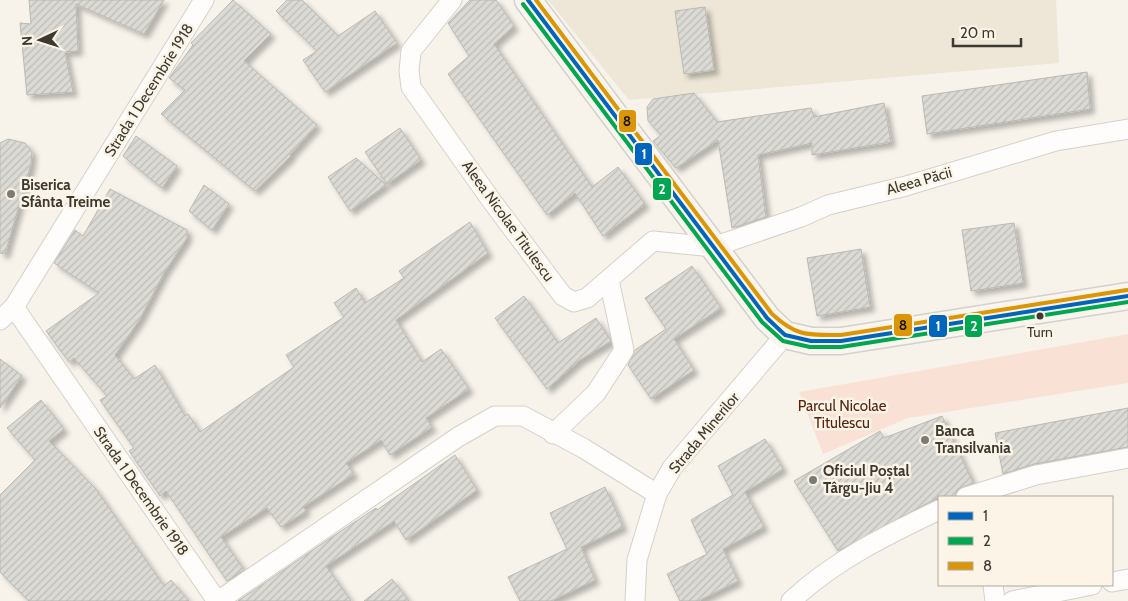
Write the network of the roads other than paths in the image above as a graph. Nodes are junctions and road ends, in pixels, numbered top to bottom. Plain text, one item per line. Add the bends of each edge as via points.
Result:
1 (204, 0) edge
2 (452, 0) edge
3 (528, 0) edge
4 (1128, 129) edge
5 (713, 246) junction
6 (609, 280) junction
7 (1128, 296) edge
8 (14, 307) junction
9 (0, 320) edge
10 (785, 335) junction
11 (553, 434) junction
12 (1128, 458) edge
13 (657, 494) junction
14 (974, 496) edge
15 (938, 510) edge
16 (1128, 579) edge
17 (1113, 582) edge
18 (993, 586) edge
19 (1087, 586) edge
20 (218, 601) edge
21 (635, 601) edge
22 (791, 601) edge
23 (995, 601) edge
24 (1012, 601) edge

1 - 8 street, Strada 1 Decembrie 1918
2 - 6 street, Aleea Nicolae Titulescu via 411,51 408,71 411,87 563,296 574,302 587,298
3 - 5 main road
4 - 5 street, Aleea Păcii via 1056,141 906,186 828,205
5 - 6 street, Aleea Nicolae Titulescu via 652,241
5 - 10 main road via 767,318
6 - 11 street via 624,350 596,393
7 - 10 main road via 841,341 811,341
8 - 9 street, Strada 1 Decembrie 1918
8 - 20 street, Strada 1 Decembrie 1918
10 - 13 street, Strada Minerilor via 672,468
11 - 13 street via 583,448
11 - 20 street via 523,416 495,416 458,436
12 - 14 street via 1036,475
13 - 21 street, Strada Minerilor via 637,560
15 - 22 street via 862,548 810,583
16 - 17 street
18 - 23 street
19 - 24 street

